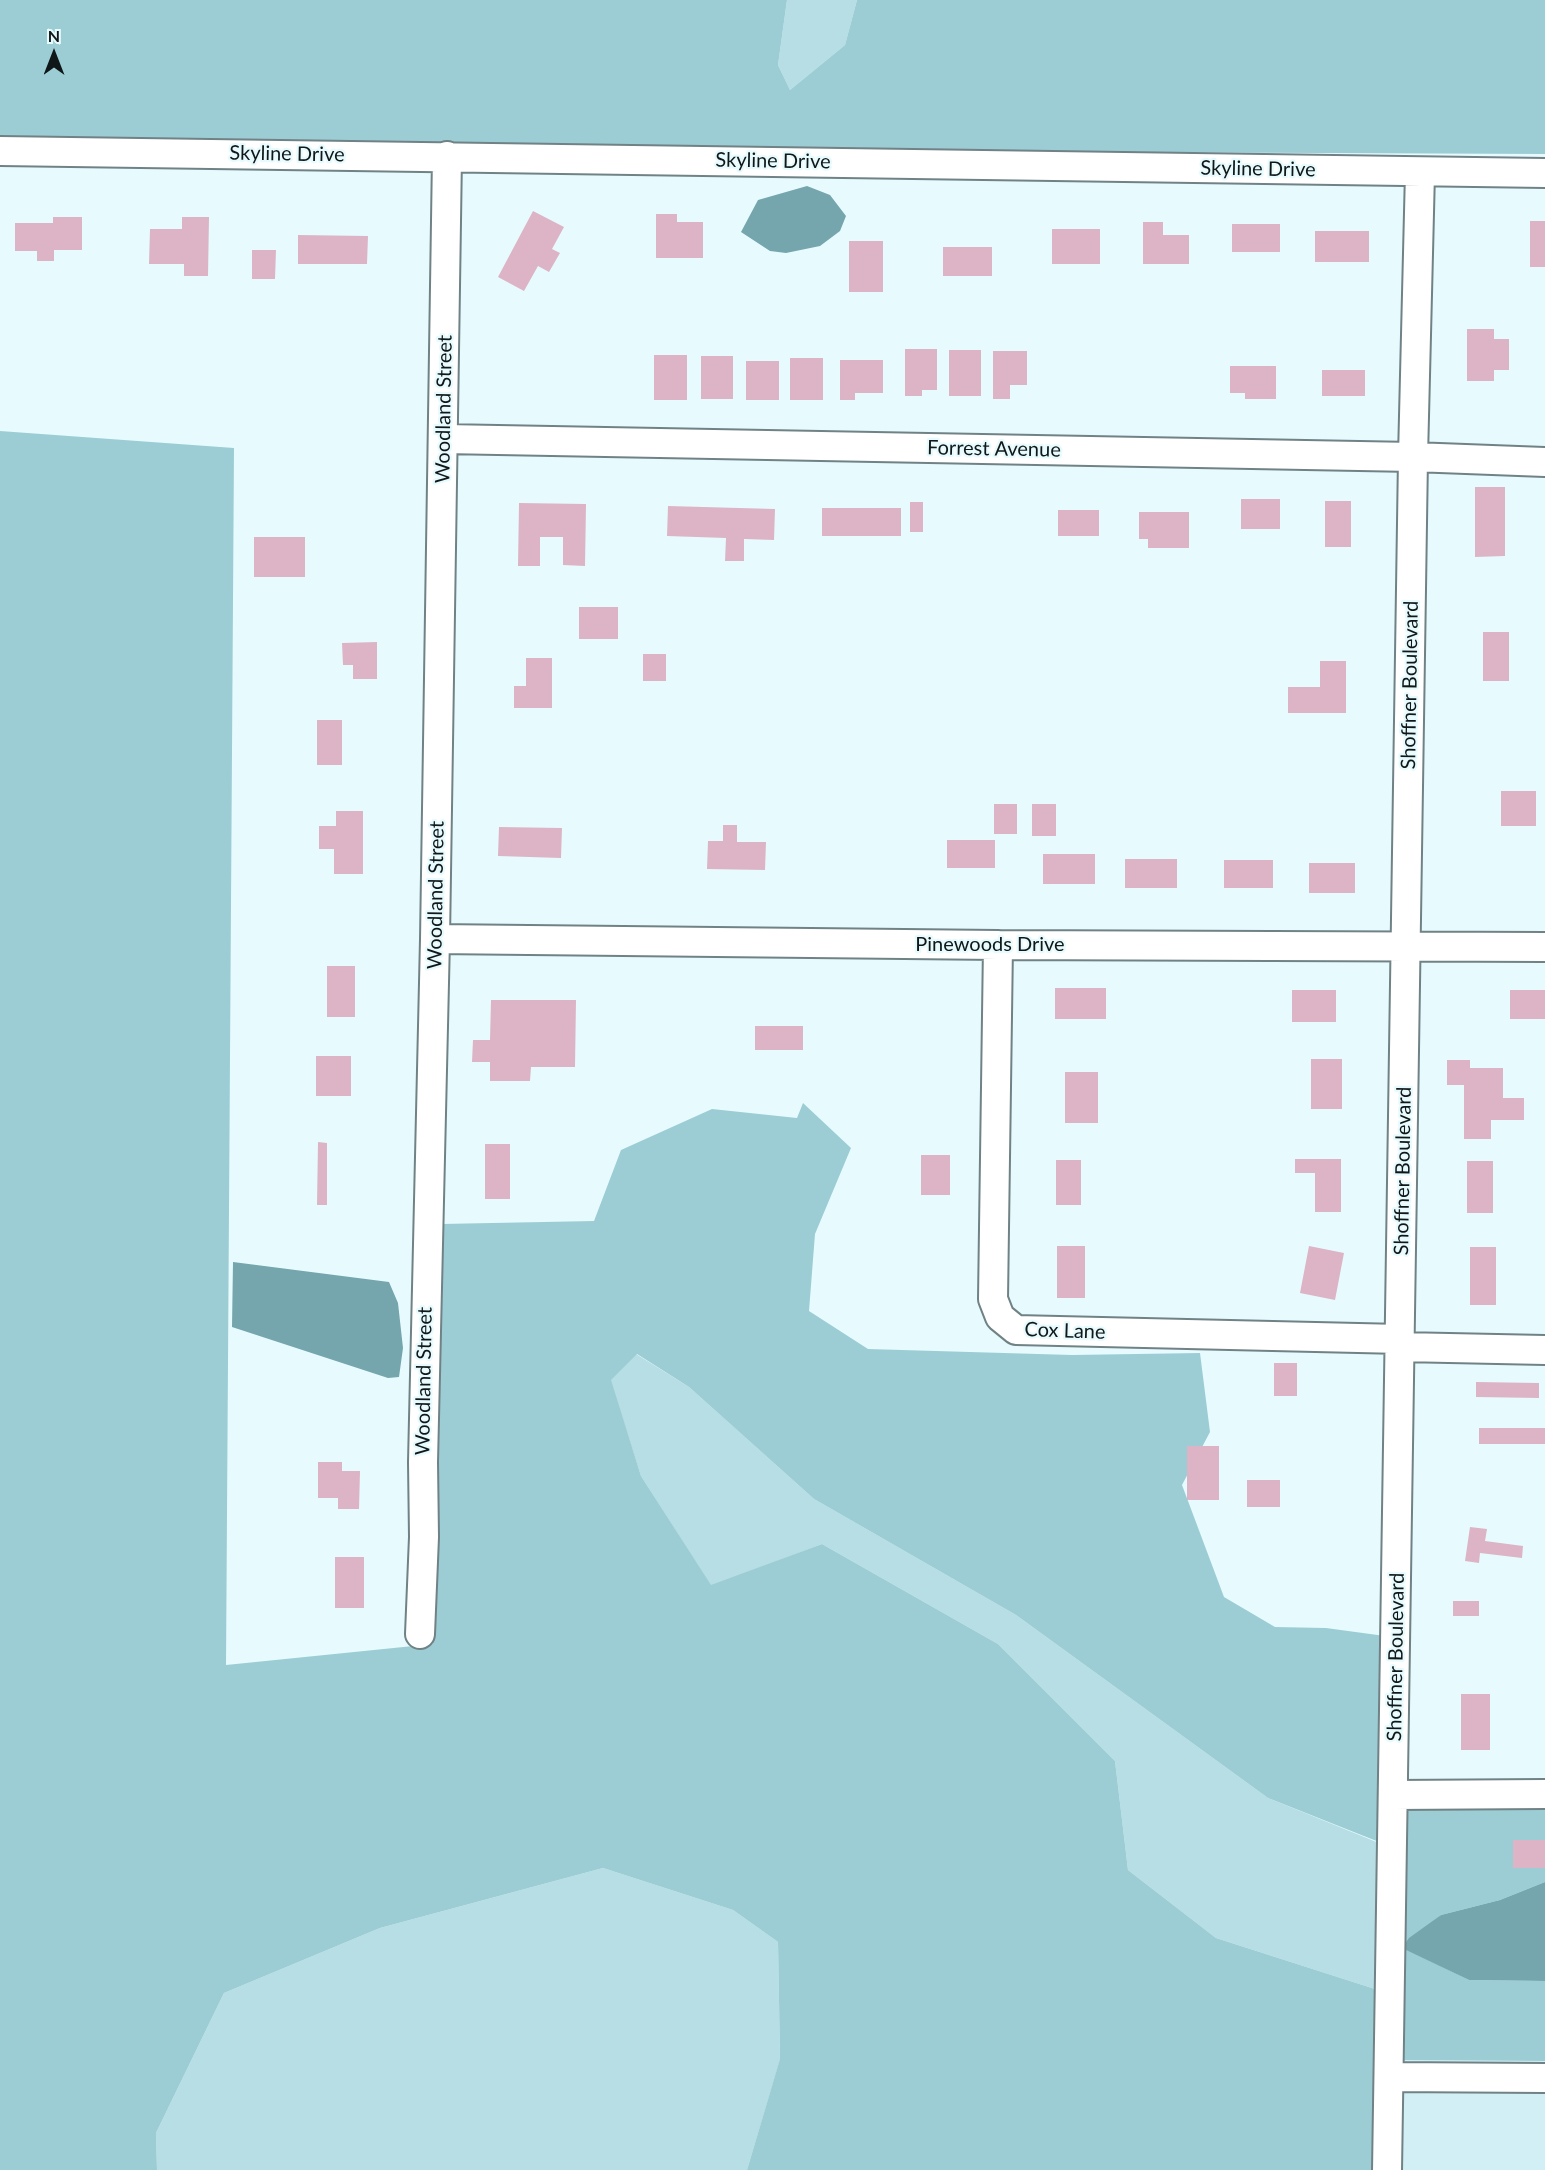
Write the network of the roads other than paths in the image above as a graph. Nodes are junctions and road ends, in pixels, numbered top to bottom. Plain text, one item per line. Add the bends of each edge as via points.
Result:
1 (0, 151) edge
2 (447, 156) junction
3 (1419, 172) junction
4 (1545, 173) edge
5 (444, 439) junction
6 (1413, 457) junction
7 (1545, 462) edge
8 (435, 939) junction
9 (998, 945) junction
10 (1407, 946) junction
11 (1545, 947) edge
12 (1401, 1343) junction
13 (1545, 1350) edge
14 (420, 1634) dead end
15 (1545, 1794) edge
16 (1394, 1795) junction
17 (1389, 2077) junction
18 (1545, 2078) edge
19 (1387, 2170) edge

1 - 2 street, Skyline Drive
2 - 3 street, Skyline Drive
2 - 5 street, Woodland Street
3 - 4 street, Skyline Drive
3 - 6 street, Shoffner Boulevard
5 - 6 street, Forrest Avenue
5 - 8 street, Woodland Street
6 - 7 street, Forrest Avenue
6 - 10 street, Shoffner Boulevard
8 - 9 street, Pinewoods Drive
8 - 14 street, Woodland Street
9 - 10 street, Pinewoods Drive
9 - 12 street, Cox Lane via 993,1299 1000,1317 1016,1330
10 - 11 street, Pinewoods Drive
10 - 12 street, Shoffner Boulevard
12 - 13 street, Cox Lane
12 - 16 street, Shoffner Boulevard
15 - 16 street
16 - 17 street, Shoffner Boulevard
17 - 18 street
17 - 19 street, Shoffner Boulevard

